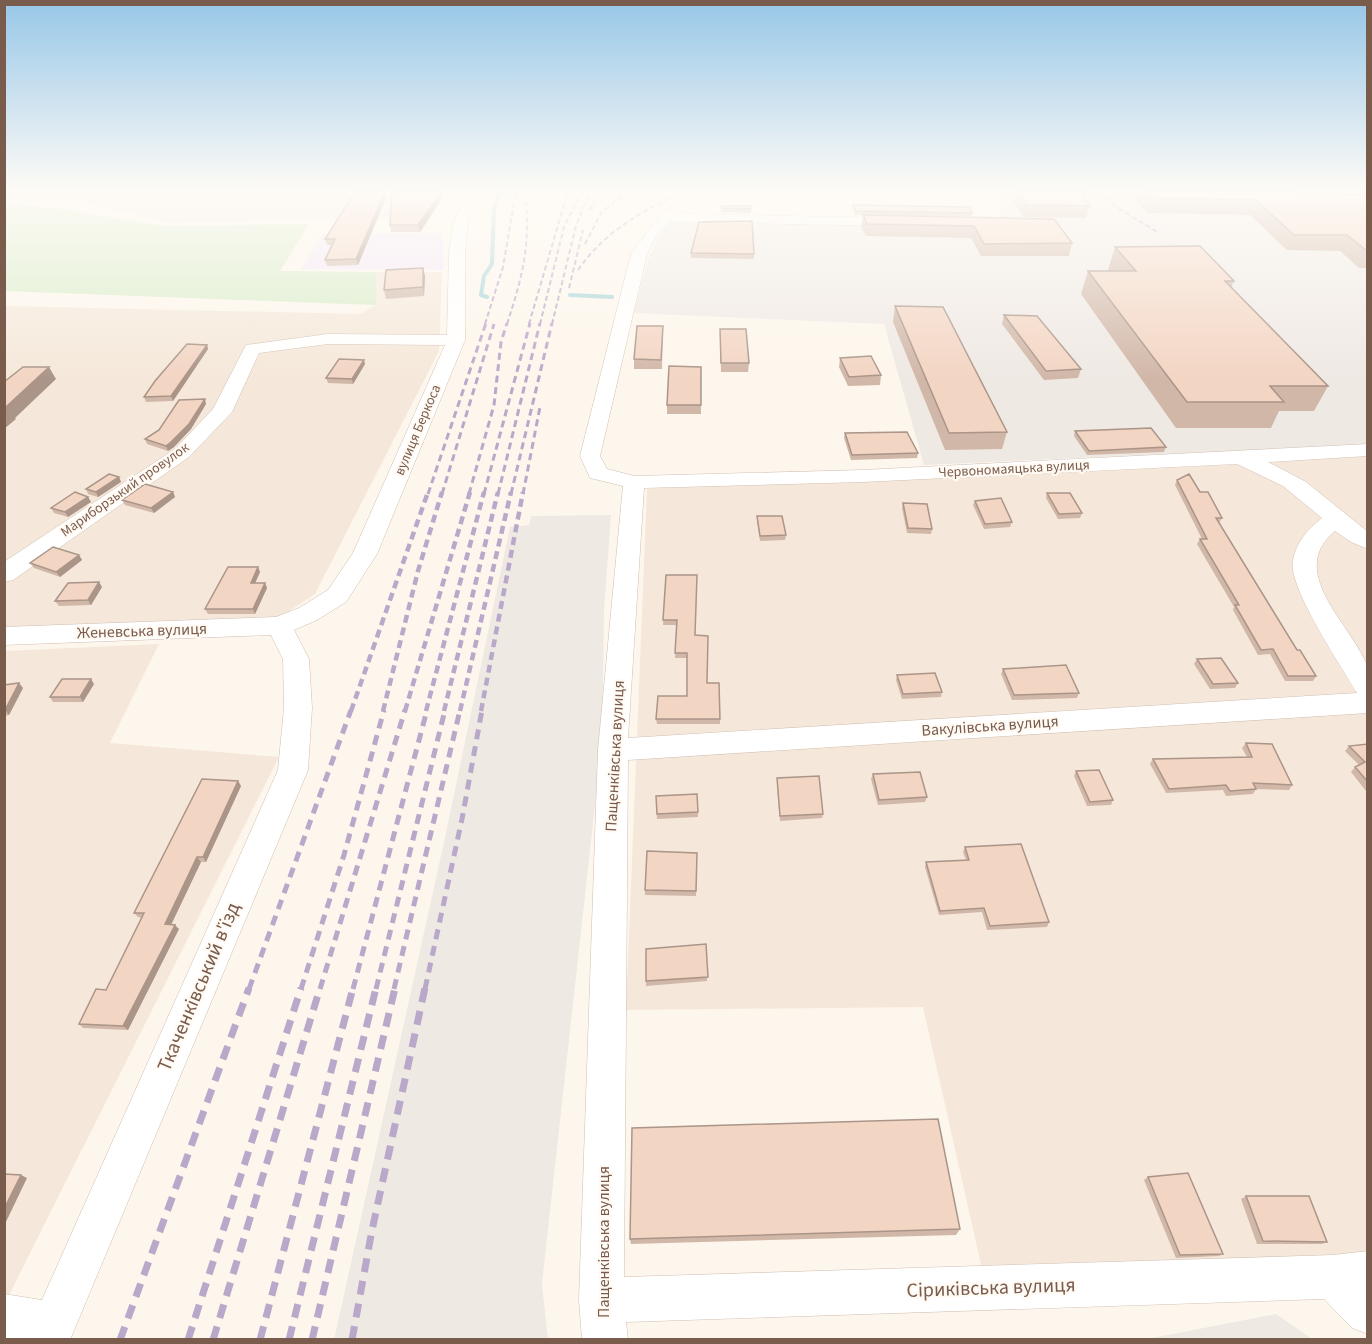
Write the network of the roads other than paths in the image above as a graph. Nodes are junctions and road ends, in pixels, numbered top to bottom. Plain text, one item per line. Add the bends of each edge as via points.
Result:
1 (458, 254) edge
2 (639, 254) edge
3 (456, 340) junction
4 (1368, 450) edge
5 (1239, 458) junction
6 (634, 482) junction
7 (1335, 519) junction
8 (1368, 542) edge
9 (4, 574) edge
10 (279, 626) junction
11 (4, 636) edge
12 (1368, 688) edge
13 (1368, 703) edge
14 (613, 750) junction
15 (1351, 1275) edge
16 (1368, 1312) edge
17 (4, 1317) edge
18 (603, 1320) edge
19 (50, 1332) edge

1 - 3 street, вулиця Беркоса
2 - 6 street via 590,456 598,473
3 - 9 street, Мариборзький провулок via 328,339 252,349 222,412 182,453
3 - 10 street, вулиця Беркоса via 354,573 337,596
4 - 5 street
5 - 6 street, Червономаяцька вулиця via 863,476
5 - 7 street, Червономаяцька вулиця via 1306,492
6 - 14 street, Пащенківська вулиця
7 - 8 street, Червономаяцька вулиця
7 - 12 street via 1314,536 1304,561 1307,585
10 - 11 street, Женевська вулиця
10 - 19 street, Ткаченківський в'їзд via 296,658 298,708 293,770
13 - 14 street, Вакулівська вулиця
14 - 18 street, Пащенківська вулиця
15 - 16 street, Сіриківська вулиця
15 - 18 street, Сіриківська вулиця
17 - 19 street

